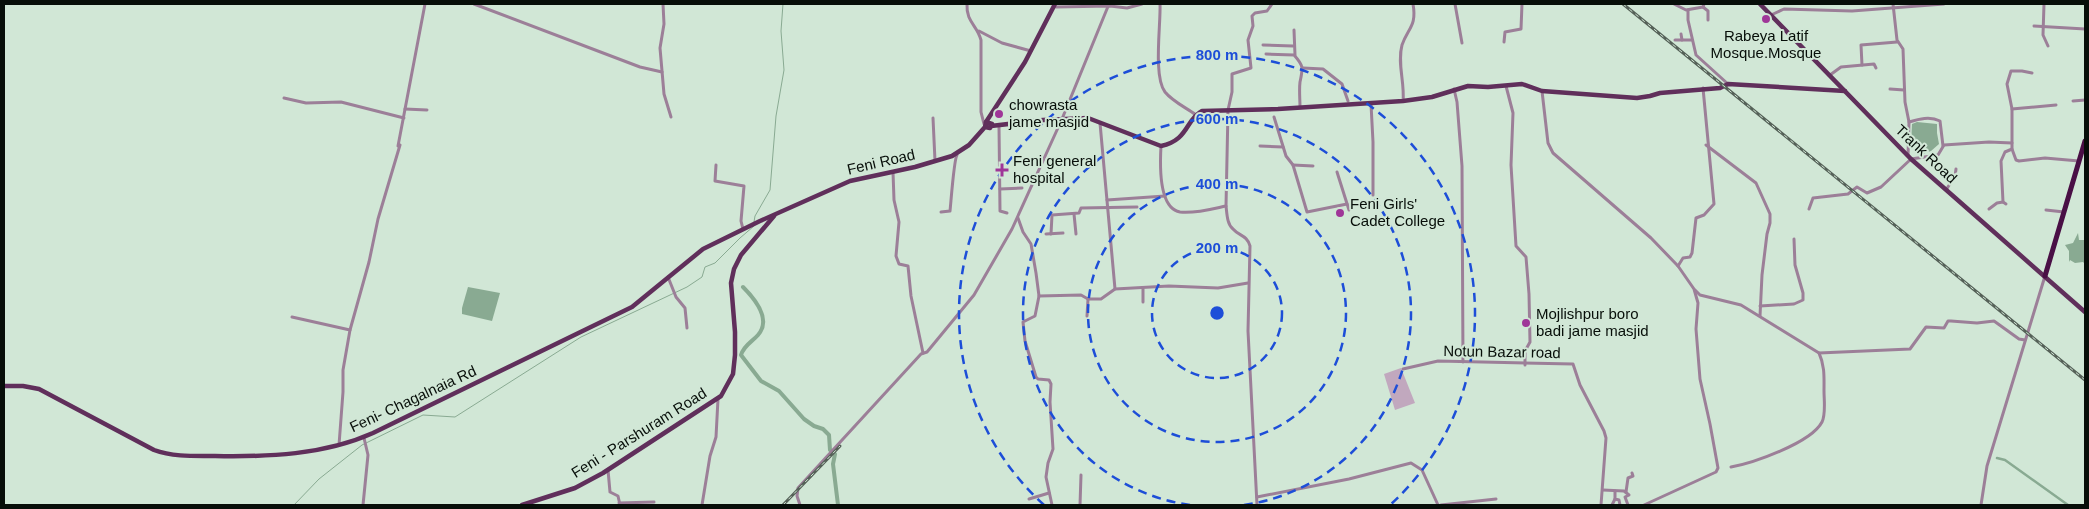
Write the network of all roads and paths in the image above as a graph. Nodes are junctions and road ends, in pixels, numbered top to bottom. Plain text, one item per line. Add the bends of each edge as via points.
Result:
1 (425, 4) edge
2 (474, 4) edge
3 (663, 4) edge
4 (967, 4) edge
5 (1142, 4) edge
6 (1160, 4) edge
7 (1272, 4) edge
8 (1414, 4) edge
9 (1455, 4) edge
10 (1522, 4) edge
11 (1674, 4) edge
12 (1760, 4) edge
13 (1944, 4) edge
14 (2044, 4) edge
15 (1056, 5) edge
16 (1108, 5) edge
17 (1705, 5) edge
18 (1893, 6) edge
19 (1688, 10) junction
20 (1771, 15) junction
21 (1708, 20) dead end
22 (2044, 25) junction
23 (2034, 26) dead end
24 (976, 29) junction
25 (2085, 29) edge
26 (1294, 30) dead end
27 (1681, 34) dead end
28 (1675, 40) dead end
29 (1682, 40) junction
30 (1692, 40) junction
31 (1504, 42) dead end
32 (1897, 42) junction
33 (1462, 43) dead end
34 (1263, 45) dead end
35 (1293, 46) junction
36 (2048, 46) dead end
37 (1031, 51) junction
38 (1266, 54) dead end
39 (1295, 56) junction
40 (1862, 65) junction
41 (1303, 68) junction
42 (1876, 68) dead end
43 (662, 72) junction
44 (2032, 73) dead end
45 (1830, 75) junction
46 (1728, 84) junction
47 (1506, 86) junction
48 (1703, 88) junction
49 (1454, 89) junction
50 (1890, 89) dead end
51 (1904, 90) junction
52 (1542, 91) junction
53 (1845, 91) junction
54 (284, 98) dead end
55 (2085, 100) edge
56 (1348, 101) dead end
57 (1403, 101) junction
58 (2073, 101) dead end
59 (1371, 104) junction
60 (2056, 105) dead end
61 (1300, 108) junction
62 (405, 109) junction
63 (2012, 109) junction
64 (427, 110) dead end
65 (1228, 110) junction
66 (1196, 115) junction
67 (1274, 117) dead end
68 (404, 118) junction
69 (671, 118) dead end
70 (933, 118) dead end
71 (1062, 119) junction
72 (1100, 122) junction
73 (1909, 122) junction
74 (987, 124) junction
75 (999, 126) junction
76 (2085, 141) edge
77 (2012, 143) junction
78 (400, 145) dead end
79 (1161, 146) junction
80 (1260, 146) dead end
81 (1708, 146) junction
82 (1943, 146) junction
83 (1283, 147) junction
84 (2012, 149) junction
85 (398, 150) junction
86 (959, 153) junction
87 (1910, 158) junction
88 (935, 161) junction
89 (2079, 161) junction
90 (716, 165) dead end
91 (1293, 165) junction
92 (1313, 166) dead end
93 (1956, 169) dead end
94 (893, 172) junction
95 (1337, 172) dead end
96 (1022, 188) dead end
97 (1000, 189) junction
98 (1946, 190) junction
99 (1373, 195) dead end
100 (1165, 196) junction
101 (1107, 200) junction
102 (1347, 204) junction
103 (1226, 206) junction
104 (1137, 207) dead end
105 (1108, 208) junction
106 (1809, 209) dead end
107 (1990, 209) dead end
108 (1349, 210) dead end
109 (2046, 210) dead end
110 (941, 212) dead end
111 (2064, 212) junction
112 (1007, 213) dead end
113 (776, 214) junction
114 (1074, 214) junction
115 (1018, 218) junction
116 (744, 230) junction
117 (1063, 233) dead end
118 (1046, 234) dead end
119 (1051, 234) junction
120 (1076, 234) dead end
121 (1794, 239) dead end
122 (1678, 266) junction
123 (2045, 276) junction
124 (668, 277) junction
125 (1248, 283) junction
126 (1115, 289) junction
127 (1143, 289) junction
128 (1694, 290) junction
129 (1039, 296) junction
130 (1088, 298) junction
131 (1143, 302) dead end
132 (1760, 306) junction
133 (2085, 312) edge
134 (1086, 316) dead end
135 (292, 317) dead end
136 (1760, 317) junction
137 (687, 328) dead end
138 (350, 330) junction
139 (2025, 340) junction
140 (923, 353) junction
141 (1819, 353) junction
142 (1463, 362) junction
143 (1525, 364) junction
144 (1403, 369) dead end
145 (4, 386) edge
146 (718, 400) junction
147 (364, 438) junction
148 (339, 445) junction
149 (1731, 467) dead end
150 (608, 470) junction
151 (1632, 473) dead end
152 (1081, 475) dead end
153 (1603, 490) junction
154 (1615, 491) junction
155 (1049, 493) junction
156 (1626, 493) junction
157 (1257, 497) junction
158 (1029, 499) dead end
159 (1615, 499) junction
160 (1496, 500) dead end
161 (654, 502) dead end
162 (619, 504) edge
163 (363, 505) edge
164 (522, 505) edge
165 (702, 505) edge
166 (800, 505) edge
167 (1052, 505) edge
168 (1080, 505) edge
169 (1257, 505) edge
170 (1440, 505) edge
171 (1601, 505) edge
172 (1612, 505) edge
173 (1620, 505) edge
174 (1628, 505) edge
175 (1644, 505) edge
176 (1981, 505) edge

1 - 62 street
2 - 43 street via 640,67
3 - 43 street
4 - 24 street via 969,20
5 - 16 street via 1127,8
6 - 66 street via 1158,51 1162,86 1172,98
7 - 65 street via 1267,11 1252,16 1253,26 1248,40 1250,68 1232,74
8 - 57 street via 1413,26 1404,40 1401,53
9 - 33 street
10 - 31 street via 1521,29 1505,32
11 - 19 street
12 - 20 main road, Trank Road
13 - 18 street
14 - 22 street
15 - 16 street
15 - 37 main road
15 - 74 main road, Feni Road via 1027,62
16 - 71 street
17 - 19 street
17 - 21 street
18 - 20 street via 1852,11 1784,9
18 - 32 street
19 - 30 street
20 - 45 main road, Trank Road
22 - 23 street
22 - 25 street
22 - 36 street via 2043,35
24 - 37 street via 1002,43
24 - 74 street via 982,40 981,112
26 - 35 street
27 - 29 street
28 - 29 street
29 - 30 street
30 - 46 street via 1696,55
32 - 40 street via 1861,45
32 - 51 street via 1903,49
34 - 35 street
35 - 39 street
37 - 74 main road
38 - 39 street
39 - 41 street
40 - 42 street via 1874,64
40 - 45 street via 1840,68
41 - 56 street via 1323,69 1342,84
41 - 61 street
43 - 69 street
44 - 63 street via 2012,71 2007,84
45 - 53 main road, Trank Road
46 - 48 main road via 1720,88
46 - 53 main road
47 - 49 main road
47 - 52 main road via 1522,84
47 - 143 street via 1513,113 1511,165 1516,246 1526,257 1530,294 1530,342 1525,351
48 - 52 main road via 1637,98
48 - 81 street
49 - 57 main road via 1432,97
49 - 142 street via 1462,166
50 - 51 street
51 - 73 street
52 - 122 street via 1548,143 1553,153 1651,238
53 - 87 main road, Trank Road
54 - 68 street via 306,103 340,102
55 - 58 street
57 - 59 main road
59 - 61 main road
59 - 99 street
60 - 63 street
61 - 65 main road
62 - 64 street
62 - 68 street
63 - 77 street
65 - 66 main road via 1202,111
65 - 103 street
66 - 79 main road via 1180,138
67 - 83 street
68 - 85 street
70 - 88 street
71 - 72 main road via 1088,118
71 - 75 main road
71 - 115 street
72 - 79 main road
72 - 101 street
73 - 82 street via 1921,119 1940,121
73 - 87 street
74 - 75 main road
74 - 86 main road, Feni Road
74 - 88 main road via 960,152
75 - 97 street
76 - 89 highway
77 - 82 street
77 - 84 street
78 - 85 street
79 - 100 street via 1160,175
80 - 83 street
81 - 122 street via 1714,204 1704,215 1696,218 1692,253
81 - 132 street via 1756,183 1770,214
82 - 87 street via 1938,155
83 - 91 street
84 - 89 street via 2019,161 2045,158
84 - 107 street via 2005,152 2001,161 2005,203 1996,203
85 - 138 street
86 - 94 main road, Feni Road
86 - 110 street via 954,159 950,211
87 - 98 main road, Trank Road
87 - 106 street via 1877,190 1867,193 1857,188 1848,194 1813,198
88 - 113 main road via 850,180
89 - 111 highway
90 - 116 street via 714,181 744,186 741,221
91 - 92 street
91 - 102 street via 1308,213
93 - 98 street
94 - 113 main road, Feni Road via 850,181
94 - 140 street via 900,228 896,256 899,264 908,266
95 - 102 street
96 - 97 street
97 - 112 street via 1000,211
98 - 123 main road, Trank Road
100 - 101 street
100 - 103 street via 1170,206 1181,212
101 - 105 street
102 - 108 street
103 - 125 street via 1232,229 1249,242
104 - 105 street
105 - 114 street via 1081,208 1080,213
105 - 126 street
109 - 111 street
111 - 123 highway
113 - 116 main road, Feni- Chagalnaia Rd
113 - 146 main road, Feni - Parshuram Road via 734,269 731,283 735,332 733,374
114 - 119 street via 1051,216
114 - 120 street
115 - 129 street via 1031,244
115 - 140 street via 974,295
116 - 124 main road, Feni- Chagalnaia Rd via 703,249
117 - 119 street
118 - 119 street
121 - 132 street via 1795,266 1803,300 1794,304
122 - 128 street
123 - 133 main road, Trank Road
123 - 139 street
124 - 137 street via 684,308
124 - 147 main road, Feni- Chagalnaia Rd via 632,306
125 - 127 street via 1218,288 1169,286
125 - 157 street
126 - 127 street
126 - 130 street via 1103,299
127 - 131 street
128 - 136 street via 1736,303
128 - 175 street via 1698,303 1696,329 1700,379 1718,468 1716,472
129 - 130 street via 1081,295
129 - 155 street via 1034,316 1023,323 1036,377 1049,380 1051,384 1053,449 1046,477
130 - 134 street
132 - 136 street
135 - 138 street
136 - 141 street
138 - 148 street via 343,370
139 - 141 street via 1994,321 1951,320 1944,328 1926,327 1910,349
139 - 176 street via 1987,466
140 - 166 street via 798,488
141 - 149 street via 1824,370 1824,418 1820,426 1765,458
142 - 143 street, Notun Bazar road
142 - 144 street, Notun Bazar road via 1429,362
143 - 153 street, Notun Bazar road via 1574,365 1580,385 1606,438
145 - 148 main road, Feni- Chagalnaia Rd via 40,389 154,450 169,454 279,455
146 - 150 main road, Feni - Parshuram Road
146 - 165 street via 716,437
147 - 148 main road, Feni- Chagalnaia Rd
147 - 163 street via 368,455
150 - 162 street via 610,492 618,496
150 - 164 main road, Feni - Parshuram Road via 575,488
151 - 156 street via 1633,476 1626,481
152 - 168 street
153 - 154 street
153 - 171 street, Notun Bazar road
154 - 156 street
154 - 159 street
155 - 158 street
155 - 167 street
156 - 174 street via 1629,495 1625,497
157 - 169 street
157 - 170 street via 1348,480 1412,463 1422,470
159 - 172 street
159 - 173 street
160 - 170 street
161 - 162 street

